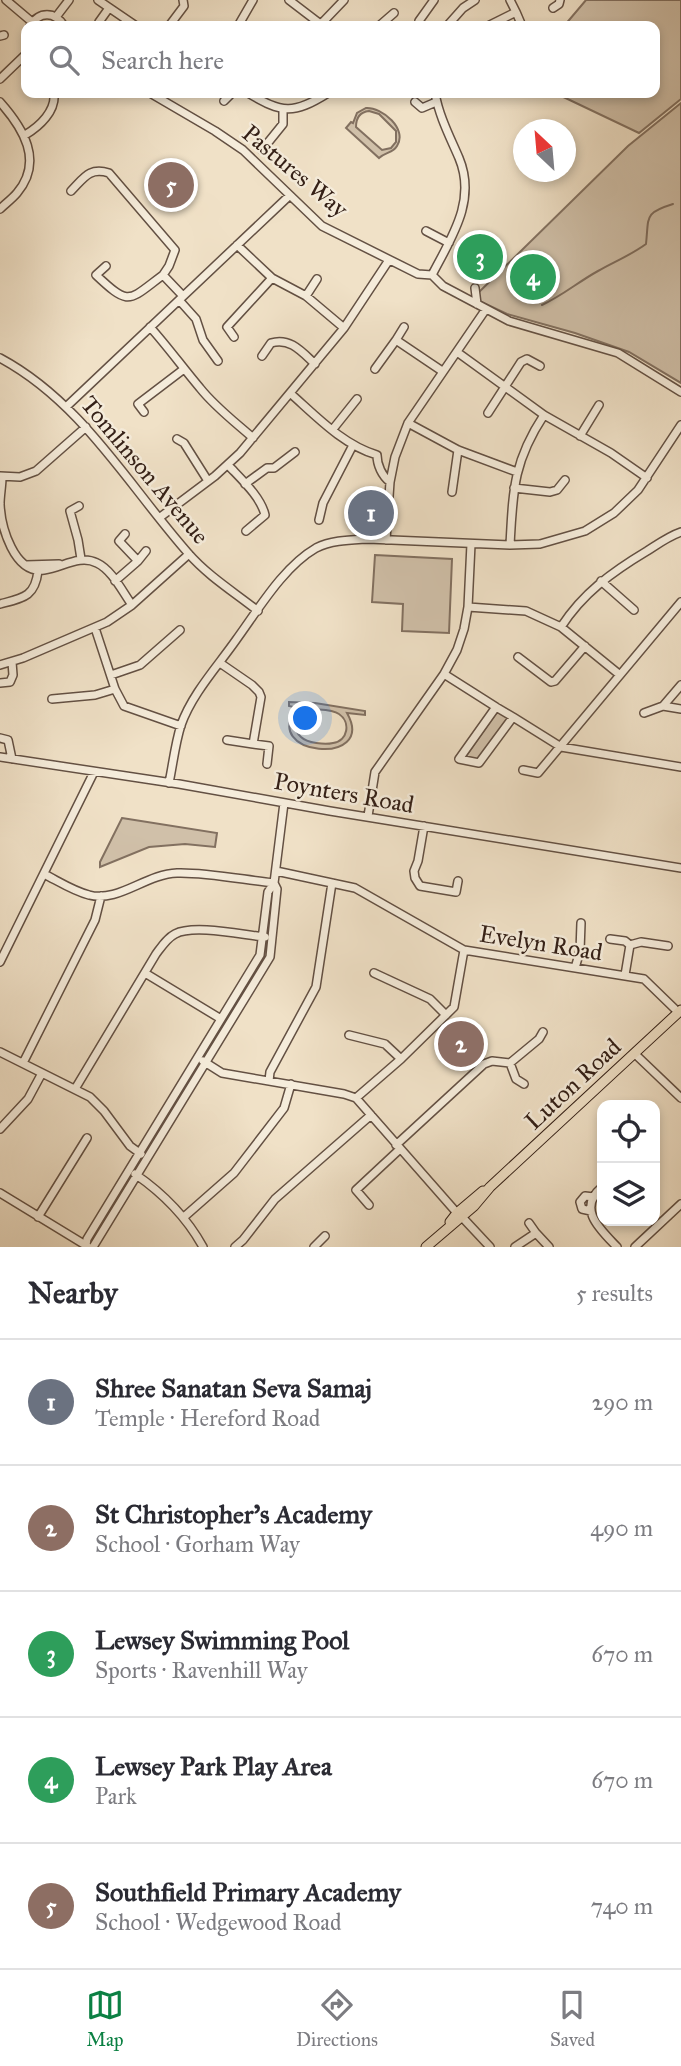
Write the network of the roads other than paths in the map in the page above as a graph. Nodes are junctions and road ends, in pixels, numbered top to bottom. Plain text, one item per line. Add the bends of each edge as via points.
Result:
1 (6, 0) edge
2 (69, 0) edge
3 (98, 0) edge
4 (183, 0) edge
5 (253, 0) edge
6 (289, 0) edge
7 (344, 0) edge
8 (434, 0) edge
9 (457, 0) edge
10 (475, 0) edge
11 (510, 0) edge
12 (560, 0) edge
13 (109, 8) junction
14 (463, 8) junction
15 (553, 8) dead end
16 (516, 12) junction
17 (394, 13) dead end
18 (56, 17) junction
19 (28, 21) edge
20 (34, 21) edge
21 (60, 21) edge
22 (100, 21) edge
23 (128, 21) edge
24 (173, 21) edge
25 (241, 21) edge
26 (317, 21) edge
27 (326, 21) edge
28 (385, 21) edge
29 (419, 21) dead end
30 (451, 21) edge
31 (498, 21) edge
32 (520, 21) edge
33 (21, 59) edge
34 (0, 79) edge
35 (54, 98) edge
36 (159, 98) edge
37 (227, 98) edge
38 (257, 98) edge
39 (318, 98) edge
40 (436, 98) edge
41 (224, 101) dead end
42 (0, 102) edge
43 (436, 103) junction
44 (283, 110) junction
45 (423, 117) dead end
46 (25, 135) junction
47 (262, 150) dead end
48 (71, 191) dead end
49 (289, 196) junction
50 (0, 209) edge
51 (426, 231) dead end
52 (449, 243) junction
53 (237, 245) junction
54 (389, 260) junction
55 (106, 266) dead end
56 (163, 275) junction
57 (432, 275) junction
58 (272, 278) junction
59 (317, 279) dead end
60 (475, 288) dead end
61 (306, 296) junction
62 (181, 298) junction
63 (477, 304) junction
64 (486, 309) junction
65 (150, 327) junction
66 (404, 327) dead end
67 (344, 328) junction
68 (234, 337) dead end
69 (396, 340) junction
70 (457, 352) junction
71 (262, 356) dead end
72 (0, 358) edge
73 (218, 361) dead end
74 (316, 364) junction
75 (540, 366) dead end
76 (184, 369) junction
77 (375, 369) dead end
78 (442, 372) junction
79 (505, 388) junction
80 (681, 392) edge
81 (290, 393) junction
82 (357, 399) dead end
83 (599, 405) dead end
84 (66, 407) junction
85 (144, 412) dead end
86 (488, 413) dead end
87 (544, 415) junction
88 (408, 423) junction
89 (86, 427) junction
90 (681, 427) edge
91 (333, 429) junction
92 (580, 436) junction
93 (253, 438) junction
94 (177, 439) dead end
95 (353, 445) junction
96 (458, 450) junction
97 (295, 452) dead end
98 (377, 455) junction
99 (395, 457) junction
100 (228, 466) junction
101 (517, 472) junction
102 (1, 477) edge
103 (647, 478) junction
104 (565, 480) dead end
105 (208, 481) junction
106 (390, 482) junction
107 (246, 484) junction
108 (514, 488) junction
109 (452, 492) dead end
110 (79, 506) dead end
111 (159, 518) junction
112 (319, 520) dead end
113 (2, 527) edge
114 (246, 531) dead end
115 (681, 532) edge
116 (125, 534) dead end
117 (386, 540) junction
118 (471, 544) junction
119 (510, 545) junction
120 (146, 551) dead end
121 (189, 554) junction
122 (81, 559) junction
123 (138, 561) junction
124 (25, 565) junction
125 (64, 565) junction
126 (38, 571) junction
127 (115, 581) junction
128 (601, 581) junction
129 (681, 602) edge
130 (0, 604) edge
131 (132, 605) junction
132 (468, 607) junction
133 (634, 610) dead end
134 (258, 611) junction
135 (561, 627) junction
136 (95, 628) junction
137 (180, 630) dead end
138 (585, 646) junction
139 (518, 657) dead end
140 (12, 662) junction
141 (220, 663) junction
142 (0, 664) edge
143 (444, 674) junction
144 (111, 675) junction
145 (620, 675) junction
146 (0, 683) edge
147 (681, 685) edge
148 (115, 689) junction
149 (52, 699) dead end
150 (663, 706) junction
151 (496, 707) junction
152 (681, 709) edge
153 (644, 713) dead end
154 (513, 718) junction
155 (181, 726) junction
156 (0, 737) edge
157 (227, 740) dead end
158 (253, 744) junction
159 (561, 747) junction
160 (0, 757) edge
161 (12, 759) junction
162 (267, 764) dead end
163 (681, 767) edge
164 (523, 770) dead end
165 (94, 772) junction
166 (169, 783) junction
167 (284, 803) junction
168 (368, 816) junction
169 (425, 826) junction
170 (681, 868) edge
171 (276, 871) junction
172 (44, 874) junction
173 (458, 881) dead end
174 (274, 883) junction
175 (332, 883) junction
176 (101, 896) junction
177 (581, 923) dead end
178 (263, 937) junction
179 (272, 938) junction
180 (610, 939) dead end
181 (630, 945) junction
182 (464, 950) junction
183 (661, 954) dead end
184 (0, 962) edge
185 (575, 968) junction
186 (145, 973) junction
187 (374, 973) dead end
188 (625, 975) junction
189 (680, 1011) edge
190 (446, 1015) junction
191 (221, 1019) junction
192 (543, 1032) dead end
193 (349, 1035) dead end
194 (0, 1052) edge
195 (635, 1054) junction
196 (401, 1059) junction
197 (195, 1061) junction
198 (205, 1062) junction
199 (23, 1063) junction
200 (510, 1063) junction
201 (42, 1073) junction
202 (269, 1081) junction
203 (291, 1084) junction
204 (524, 1084) dead end
205 (75, 1089) junction
206 (356, 1098) junction
207 (681, 1098) edge
208 (371, 1115) junction
209 (0, 1129) edge
210 (87, 1138) dead end
211 (398, 1147) junction
212 (140, 1153) junction
213 (146, 1161) junction
214 (129, 1171) junction
215 (137, 1176) junction
216 (0, 1193) edge
217 (597, 1193) edge
218 (594, 1197) junction
219 (681, 1204) edge
220 (369, 1205) dead end
221 (591, 1211) junction
222 (460, 1215) junction
223 (38, 1217) junction
224 (184, 1217) junction
225 (529, 1223) dead end
226 (536, 1233) junction
227 (325, 1236) dead end
228 (89, 1246) edge
229 (203, 1247) edge
230 (234, 1247) edge
231 (314, 1247) edge
232 (426, 1247) edge
233 (490, 1247) edge
234 (515, 1247) edge
235 (549, 1247) edge
236 (617, 1247) edge
237 (635, 1247) edge

1 - 19 street
2 - 18 street
3 - 13 street
4 - 24 street via 184,6
5 - 25 street
6 - 26 street
7 - 27 street
8 - 29 street
9 - 14 street
10 - 14 street
11 - 16 street
12 - 15 street
13 - 22 street
13 - 23 street
14 - 30 street
16 - 31 street
16 - 32 street
17 - 28 street
18 - 20 street via 40,16
18 - 21 street
33 - 34 street
35 - 46 street via 51,111
36 - 49 street, Pastures Way via 243,150
37 - 41 street
38 - 44 street
39 - 44 street
40 - 43 street
42 - 46 street
43 - 45 street via 418,105
43 - 52 street via 460,160 465,186 461,220
44 - 47 street via 283,124
46 - 50 street via 29,150 24,182
48 - 56 street via 90,172 109,173 175,250
49 - 53 street
49 - 54 street, Pastures Way via 322,226
51 - 52 street
52 - 57 street
53 - 58 street
53 - 62 street
54 - 57 street, Pastures Way via 418,274
54 - 67 street
55 - 56 street via 96,275 125,297 134,296
56 - 62 street
57 - 63 street, Pastures Way
58 - 61 street
58 - 68 street via 226,327
59 - 61 street
60 - 63 street
61 - 67 street
62 - 65 street
62 - 73 street
63 - 64 street, Pastures Way
64 - 70 street
64 - 80 street, Pastures Way via 536,330 618,353
65 - 76 street
65 - 84 street
66 - 69 street
67 - 74 street
69 - 77 street
69 - 78 street
70 - 78 street
70 - 79 street
71 - 74 street via 271,343 281,340
72 - 84 street, Tomlinson Avenue
74 - 81 street
75 - 79 street via 527,359 521,362
76 - 85 street via 138,404
76 - 93 street
78 - 88 street
79 - 86 street
79 - 87 street
81 - 91 street
81 - 93 street
82 - 91 street
83 - 92 street
84 - 89 street, Tomlinson Avenue
87 - 92 street
87 - 101 street via 530,436
88 - 96 street
88 - 99 street
89 - 102 street via 36,471
89 - 111 street, Tomlinson Avenue
90 - 103 street
91 - 95 street
92 - 103 street
93 - 100 street
94 - 105 street
95 - 98 street
95 - 112 street
96 - 101 street
96 - 109 street
97 - 107 street
98 - 99 street
98 - 106 street
99 - 106 street
100 - 105 street
100 - 107 street
101 - 108 street
102 - 113 street
103 - 119 street via 614,513 585,531 540,544
104 - 108 street via 550,492
105 - 111 street
106 - 117 street
107 - 114 street via 265,515
108 - 119 street
110 - 122 street via 70,511
111 - 121 street, Tomlinson Avenue
113 - 124 street via 12,551
115 - 128 street
116 - 123 street via 119,541
117 - 118 street
117 - 134 street via 345,540 317,548 288,572
118 - 119 street
118 - 132 street
120 - 123 street
121 - 131 street
121 - 134 street, Tomlinson Avenue
122 - 125 street
122 - 127 street via 96,562
123 - 127 street
124 - 125 street
124 - 126 street
125 - 126 street
126 - 130 street via 33,591
127 - 131 street
128 - 133 street
128 - 135 street
129 - 145 street
131 - 136 street
132 - 135 street via 519,610
132 - 143 street via 457,650
134 - 141 street
135 - 138 street
136 - 140 street
136 - 144 street
137 - 144 street via 140,665
138 - 139 street via 551,682
138 - 145 street
140 - 142 street
140 - 146 street via 10,682
141 - 155 street
141 - 158 street via 259,692
143 - 151 street
143 - 168 street via 375,772
144 - 148 street
145 - 159 street
147 - 150 street
148 - 149 street
148 - 155 street via 124,706
150 - 152 street
150 - 153 street
151 - 154 street
151 - 154 street via 456,759 478,763
154 - 159 street
155 - 166 street
156 - 161 street via 10,742
157 - 158 street
158 - 162 street via 270,746
159 - 163 street
159 - 164 street via 538,773
160 - 161 street, Poynters Road
161 - 165 street, Poynters Road
165 - 166 street, Poynters Road
165 - 172 street
166 - 167 street, Poynters Road
167 - 168 street, Poynters Road
167 - 171 street
168 - 169 street, Poynters Road
169 - 170 street, Poynters Road
169 - 173 street via 414,871 419,886 460,892
171 - 174 street
171 - 175 street, Evelyn Road
172 - 176 street via 80,892
172 - 184 street
174 - 176 street via 176,873
174 - 178 street via 268,892
174 - 179 street
175 - 182 street, Evelyn Road via 355,888
175 - 202 street via 316,987
176 - 199 street via 95,920
177 - 185 street
178 - 179 street
178 - 186 street via 184,930 165,942
178 - 191 street via 260,955
179 - 198 street via 270,957
180 - 181 street
181 - 183 street via 666,946
181 - 188 street
182 - 185 street, Evelyn Road
182 - 190 street via 454,1007
185 - 188 street, Evelyn Road
186 - 191 street
186 - 205 street
187 - 190 street via 430,999
188 - 189 street, Evelyn Road via 644,979
189 - 195 main road, Luton Road
190 - 196 street
191 - 197 street
192 - 200 street
193 - 196 street via 384,1045
194 - 199 street
195 - 207 street
195 - 222 main road, Luton Road via 475,1196
196 - 206 street
197 - 198 street
197 - 212 street
198 - 202 street via 222,1073
198 - 213 street
199 - 201 street
200 - 204 street via 516,1079
200 - 211 street via 484,1064
201 - 205 street
201 - 209 street via 28,1099
202 - 203 street
203 - 206 street
203 - 224 street via 284,1108 234,1173
205 - 212 street via 97,1102
206 - 208 street
208 - 211 street
208 - 230 street via 275,1199
210 - 223 street
211 - 220 street via 354,1187
211 - 222 street
212 - 213 street
212 - 214 street
213 - 215 street
214 - 215 street
214 - 228 street via 88,1239
215 - 224 street
215 - 228 street
216 - 223 street
217 - 218 street
218 - 221 street
218 - 221 street via 585,1196 580,1202 582,1209
219 - 237 street
221 - 236 street via 593,1221
222 - 232 main road, Luton Road
222 - 233 street
223 - 228 street
224 - 229 street
225 - 226 street
226 - 234 street
226 - 235 street
227 - 231 street

